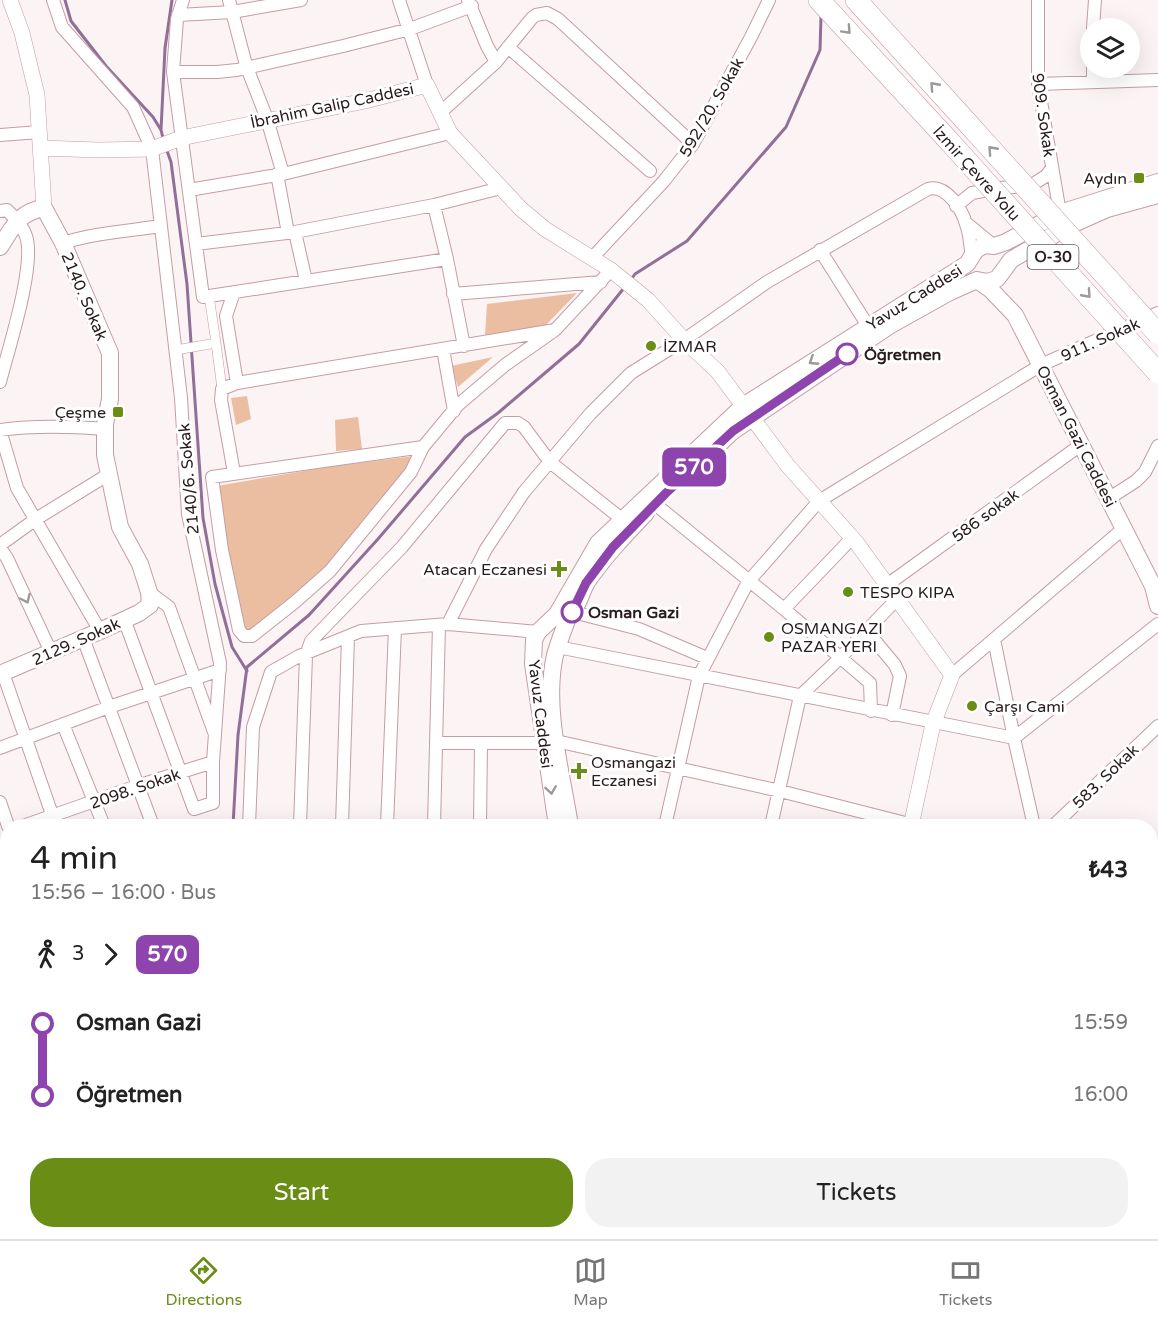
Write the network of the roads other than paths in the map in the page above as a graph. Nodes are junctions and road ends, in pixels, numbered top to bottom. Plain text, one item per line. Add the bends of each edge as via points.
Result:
1 (10, 0) edge
2 (53, 0) edge
3 (183, 0) edge
4 (302, 0) edge
5 (399, 0) edge
6 (769, 0) edge
7 (819, 0) edge
8 (856, 0) edge
9 (1038, 0) edge
10 (1095, 0) edge
11 (470, 3) edge
12 (230, 6) edge
13 (178, 15) junction
14 (1094, 18) edge
15 (410, 29) junction
16 (508, 47) junction
17 (496, 62) junction
18 (247, 67) junction
19 (173, 72) junction
20 (1093, 78) edge
21 (1158, 80) edge
22 (1093, 82) junction
23 (1038, 84) junction
24 (427, 85) junction
25 (441, 112) junction
26 (267, 120) junction
27 (40, 132) junction
28 (450, 133) junction
29 (0, 135) edge
30 (181, 138) junction
31 (693, 144) junction
32 (41, 148) junction
33 (152, 149) junction
34 (1052, 168) junction
35 (650, 171) dead end
36 (280, 174) junction
37 (1158, 182) edge
38 (501, 188) junction
39 (189, 190) junction
40 (1158, 195) edge
41 (434, 205) junction
42 (956, 206) junction
43 (44, 208) junction
44 (0, 211) edge
45 (17, 220) junction
46 (1064, 220) junction
47 (966, 223) junction
48 (161, 225) junction
49 (292, 232) junction
50 (63, 243) junction
51 (196, 244) junction
52 (994, 246) junction
53 (0, 247) edge
54 (820, 250) junction
55 (972, 257) junction
56 (592, 258) junction
57 (447, 259) junction
58 (1004, 270) junction
59 (611, 277) junction
60 (977, 280) junction
61 (306, 281) junction
62 (234, 292) junction
63 (453, 294) junction
64 (209, 296) junction
65 (1158, 313) edge
66 (1015, 315) junction
67 (868, 326) junction
68 (555, 330) junction
69 (1158, 334) edge
70 (684, 340) junction
71 (216, 343) junction
72 (464, 346) junction
73 (443, 349) junction
74 (176, 350) junction
75 (1041, 365) junction
76 (1158, 373) edge
77 (0, 382) edge
78 (237, 384) junction
79 (222, 389) junction
80 (454, 411) junction
81 (747, 412) junction
82 (105, 429) junction
83 (0, 430) edge
84 (1082, 444) junction
85 (1158, 446) edge
86 (423, 447) junction
87 (550, 462) junction
88 (109, 474) junction
89 (234, 474) junction
90 (1108, 499) junction
91 (819, 501) junction
92 (655, 504) junction
93 (36, 519) junction
94 (623, 520) junction
95 (1124, 528) junction
96 (852, 538) junction
97 (0, 546) edge
98 (748, 582) junction
99 (887, 585) junction
100 (149, 598) junction
101 (897, 599) junction
102 (1158, 606) edge
103 (784, 609) junction
104 (573, 612) junction
105 (124, 619) junction
106 (1158, 624) edge
107 (444, 625) junction
108 (395, 628) junction
109 (866, 630) junction
110 (100, 631) junction
111 (348, 637) junction
112 (83, 638) junction
113 (994, 639) junction
114 (535, 640) junction
115 (557, 651) junction
116 (51, 652) junction
117 (306, 655) junction
118 (841, 657) junction
119 (707, 658) junction
120 (220, 669) junction
121 (2, 674) edge
122 (952, 675) junction
123 (699, 676) junction
124 (195, 678) junction
125 (152, 693) junction
126 (800, 696) junction
127 (109, 707) junction
128 (871, 711) junction
129 (892, 715) junction
130 (63, 724) junction
131 (933, 724) junction
132 (1158, 726) edge
133 (1014, 738) junction
134 (25, 739) junction
135 (216, 739) junction
136 (550, 742) junction
137 (436, 743) junction
138 (481, 743) junction
139 (0, 748) edge
140 (213, 762) junction
141 (680, 769) junction
142 (181, 773) junction
143 (137, 786) junction
144 (780, 791) junction
145 (0, 802) edge
146 (94, 802) junction
147 (6, 819) edge
148 (54, 819) edge
149 (61, 819) edge
150 (101, 819) edge
151 (150, 819) edge
152 (249, 819) edge
153 (300, 819) edge
154 (342, 819) edge
155 (387, 819) edge
156 (434, 819) edge
157 (480, 819) edge
158 (556, 819) edge
159 (568, 819) edge
160 (667, 819) edge
161 (773, 819) edge
162 (887, 819) edge
163 (915, 819) edge
164 (1032, 819) edge
165 (1060, 819) edge

1 - 27 street, 2140. Sokak via 37,95
2 - 33 street, 2140/6. Sokak via 62,27 133,107
3 - 13 street
4 - 12 street
5 - 15 street
6 - 31 street, 592/20. Sokak
7 -> 76 highway, İzmir Çevre Yolu / O-30, bridge
69 -> 8 highway, İzmir Çevre Yolu / O-30, bridge
9 - 23 street, 909. Sokak
10 - 14 street
11 - 15 street
11 - 17 street
12 - 13 street
12 - 18 street
13 - 19 street
15 - 18 street
15 - 24 street
16 - 17 street
16 - 31 street via 536,15 553,15
16 - 35 street
17 - 25 street
18 - 19 street
18 - 26 street
19 - 30 street
20 - 22 street
21 - 22 street
22 - 23 street
23 - 34 street, 909. Sokak
24 - 25 street, İbrahim Galip Caddesi
24 - 26 street, İbrahim Galip Caddesi
25 - 28 street, İbrahim Galip Caddesi
26 - 30 street, İbrahim Galip Caddesi
26 - 36 street
27 - 29 street
27 - 32 street, 2140. Sokak
28 - 36 street
28 - 38 street, İbrahim Galip Caddesi
30 - 33 street, İbrahim Galip Caddesi
30 - 39 street
31 - 56 street, 592/20. Sokak
32 - 33 street, İbrahim Galip Caddesi
32 - 43 street, 2140. Sokak
33 - 48 street, 2140/6. Sokak
34 - 42 street via 1030,186 972,193
34 - 46 street, 909. Sokak
36 - 39 street
36 - 49 street
37 - 46 main road, Yavuz Caddesi
38 - 41 street
38 - 56 street, İbrahim Galip Caddesi via 544,229
39 - 51 street
40 - 46 main road, Yavuz Caddesi
41 - 49 street
41 - 57 street
42 - 47 street
42 - 54 street via 949,194 938,188 928,189
43 - 45 main road via 31,210
43 - 50 main road, 2140. Sokak
44 - 45 street via 7,210
45 - 53 main road
45 - 77 street via 26,235 29,253
46 - 52 main road, Yavuz Caddesi
46 - 58 main road, Yavuz Caddesi via 1011,260
47 - 52 street
47 - 55 street
48 - 50 street
48 - 74 street, 2140/6. Sokak
49 - 51 street
49 - 61 street
50 - 82 main road, 2140. Sokak via 110,353 110,399
51 - 64 street via 203,297
52 - 55 main road, Yavuz Caddesi via 984,245
52 - 58 main road via 1003,255
54 - 67 street
54 - 70 street
55 - 60 main road via 970,268
55 - 67 main road, Yavuz Caddesi via 967,264
56 - 59 street, İbrahim Galip Caddesi
57 - 61 street
57 - 63 street
58 - 60 main road, Yavuz Caddesi via 997,279
58 - 66 main road
59 - 63 street
59 - 68 street
59 - 70 street, İbrahim Galip Caddesi via 648,300
60 - 66 main road, Osman Gazi Caddesi
60 - 81 main road, Yavuz Caddesi via 889,326
61 - 62 street
62 - 64 street
62 - 78 street via 226,316
63 - 72 street
64 - 71 street
65 - 75 street, 911. Sokak
66 - 75 main road, Osman Gazi Caddesi
67 -> 81 main road, Yavuz Caddesi
68 - 72 street
68 - 80 street via 506,365
70 - 81 street, İbrahim Galip Caddesi via 718,372
70 - 87 street via 631,374 590,414
71 - 74 street
71 - 79 street
72 - 73 street
73 - 78 street
73 - 80 street
74 - 120 street, 2140/6. Sokak via 188,514
75 - 84 main road, Osman Gazi Caddesi
75 - 91 street, 911. Sokak
78 - 79 street
79 - 89 street
80 - 86 street
81 - 91 street, İbrahim Galip Caddesi
81 - 92 main road, Yavuz Caddesi via 733,431
81 - 94 main road, Yavuz Caddesi
82 - 83 street via 66,425
82 - 88 main road, 2140. Sokak
83 - 93 street via 17,488
84 - 90 main road, Osman Gazi Caddesi
84 - 99 street, 586 sokak
85 - 90 street via 1145,472
86 - 89 street
86 - 89 street via 411,472 330,571 252,636 244,636 239,630 212,477
87 - 94 street
87 - 107 street via 524,492 486,549
87 - 117 street via 524,427 506,423 402,548 311,641
88 - 93 street
88 - 100 main road, 2140. Sokak via 120,527 140,564
90 - 95 main road, Osman Gazi Caddesi
91 - 96 street, İbrahim Galip Caddesi
91 - 98 street, 911. Sokak
92 - 98 street
92 - 104 main road, Yavuz Caddesi via 613,547 586,583
93 - 97 street
93 - 110 street
94 - 114 main road, Yavuz Caddesi via 598,543 557,614
95 - 102 main road, Osman Gazi Caddesi via 1153,586
95 - 113 street
96 - 99 street, İbrahim Galip Caddesi
96 - 103 street
97 -> 116 street
98 - 103 street
98 - 119 street, 911. Sokak
99 - 101 street, İbrahim Galip Caddesi
100 - 105 main road, 2129. Sokak via 139,613
100 - 124 street, 2140. Sokak via 169,607
101 - 109 street
101 - 122 street, İbrahim Galip Caddesi
103 - 118 street
104 - 115 main road, Yavuz Caddesi
104 - 119 street via 639,629
105 - 110 main road, 2129. Sokak
105 - 125 street, 2140/6. Sokak
106 - 133 street
107 - 108 street
107 - 114 street
107 - 137 street
108 - 111 street via 361,631
108 - 155 street
109 - 118 street
109 - 129 street via 900,676
110 - 112 main road, 2129. Sokak
111 - 117 street
111 - 154 street
112 - 116 main road, 2129. Sokak
112 - 127 street
113 - 122 street
113 - 133 street
114 - 115 main road via 538,657 545,658
114 - 136 main road, Yavuz Caddesi via 533,664
115 - 123 street
115 - 136 main road, Yavuz Caddesi
116 - 121 main road, 2129. Sokak
117 - 152 street via 271,672 253,727
117 - 153 street
118 - 126 street
118 - 128 street via 870,682
119 - 123 street, 911. Sokak
120 - 124 street
120 - 135 street, 2140/6. Sokak
121 - 134 street
122 - 131 street
123 - 126 street
123 - 141 street, 911. Sokak
124 - 125 street
124 - 135 street, 2140. Sokak
125 - 127 street
125 - 142 street, 2140/6. Sokak
126 - 128 street
126 - 144 street
127 - 130 street
127 - 143 street
128 - 129 street
129 - 131 street
130 - 134 street
130 - 146 street
131 - 133 street
131 - 163 street
132 - 165 street, 583. Sokak
133 - 164 street
134 - 139 street
134 - 148 street
135 - 140 street, 2140/6. Sokak
136 - 138 street
136 - 141 street
136 -> 158 main road, Yavuz Caddesi
136 - 159 main road, Yavuz Caddesi
137 - 138 street
137 - 156 street
138 - 157 street
140 - 142 street, 2098. Sokak
140 - 142 street, 2140/6. Sokak via 213,803 194,809
141 - 144 street
141 - 160 street, 911. Sokak
142 - 143 street, 2098. Sokak
143 - 146 street, 2098. Sokak
143 - 151 street
144 - 161 street
144 - 162 street
145 - 147 street
146 - 149 street, 2098. Sokak
146 - 150 street

